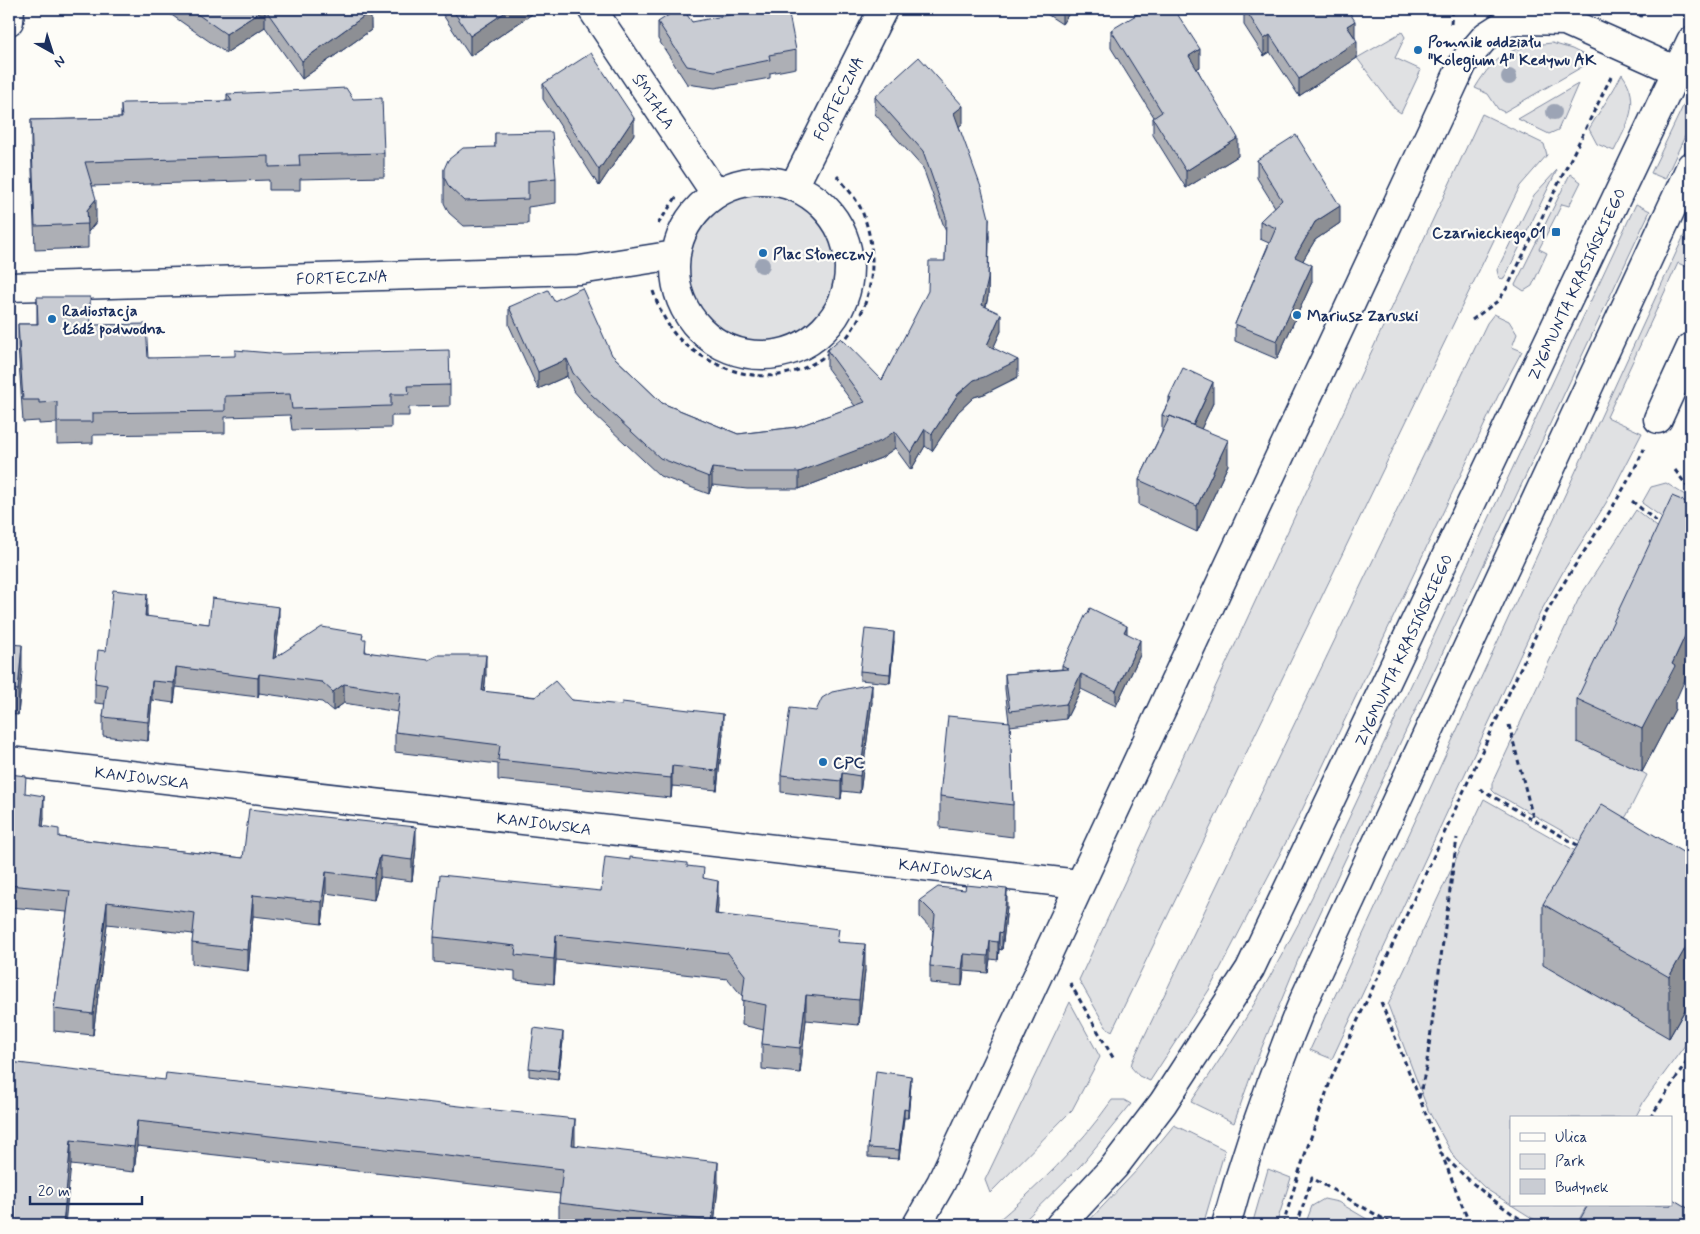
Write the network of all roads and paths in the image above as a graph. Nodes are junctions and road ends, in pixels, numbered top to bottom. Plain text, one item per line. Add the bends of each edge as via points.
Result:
1 (10, 9) edge
2 (592, 9) edge
3 (883, 9) edge
4 (1504, 15) edge
5 (1594, 20) edge
6 (9, 21) edge
7 (1691, 41) edge
8 (1684, 73) edge
9 (1613, 75) dead end
10 (1691, 166) edge
11 (794, 186) junction
12 (680, 192) dead end
13 (715, 193) junction
14 (653, 229) dead end
15 (675, 255) junction
16 (9, 286) edge
17 (1472, 320) dead end
18 (1691, 347) edge
19 (1658, 419) joint
20 (1675, 470) dead end
21 (1691, 488) edge
22 (1632, 501) dead end
23 (1665, 528) edge
24 (1510, 725) dead end
25 (9, 761) edge
26 (1480, 789) dead end
27 (1534, 818) junction
28 (1456, 838) dead end
29 (1580, 847) edge
30 (1079, 884) junction
31 (1069, 981) dead end
32 (1381, 1002) dead end
33 (1690, 1057) edge
34 (1115, 1061) dead end
35 (1419, 1098) junction
36 (1651, 1116) edge
37 (1439, 1151) junction
38 (917, 1225) edge
39 (1060, 1225) edge
40 (1226, 1225) edge
41 (1283, 1225) edge
42 (1297, 1225) edge
43 (1394, 1225) edge
44 (1470, 1225) edge
45 (1530, 1225) edge

1 - 6 street
2 - 13 street, ŚMIAŁA
3 - 11 street, FORTECZNA
4 - 5 street via 1525,20
4 - 30 street via 1463,63
5 - 8 street
7 - 8 street, ZYGMUNTA KRASIŃSKIEGO
8 - 39 street, ZYGMUNTA KRASIŃSKIEGO via 1250,969 1163,1103 1114,1167
9 - 17 path via 1507,288 1499,300
10 - 40 street via 1304,1000 1267,1091
11 - 13 street via 769,180 743,182
11 - 15 street via 820,202 839,226 849,254 848,284 838,312 818,336 792,351 762,356 732,351 706,336 686,313 675,285
12 - 14 path
13 - 15 street via 698,208 683,230
15 - 16 street, FORTECZNA via 580,270
18 - 19 street
19 - 41 path via 1625,486 1568,573 1545,615 1331,1080
20 - 21 path
22 - 23 path
24 - 27 path
25 - 30 street, KANIOWSKA
26 - 27 path
27 - 29 path
28 - 35 path via 1426,1068
30 - 38 street via 941,1183
31 - 34 path
32 - 35 path
33 - 36 path
35 - 37 path
37 - 44 path
37 - 45 path via 1470,1183
42 - 43 path via 1312,1178

